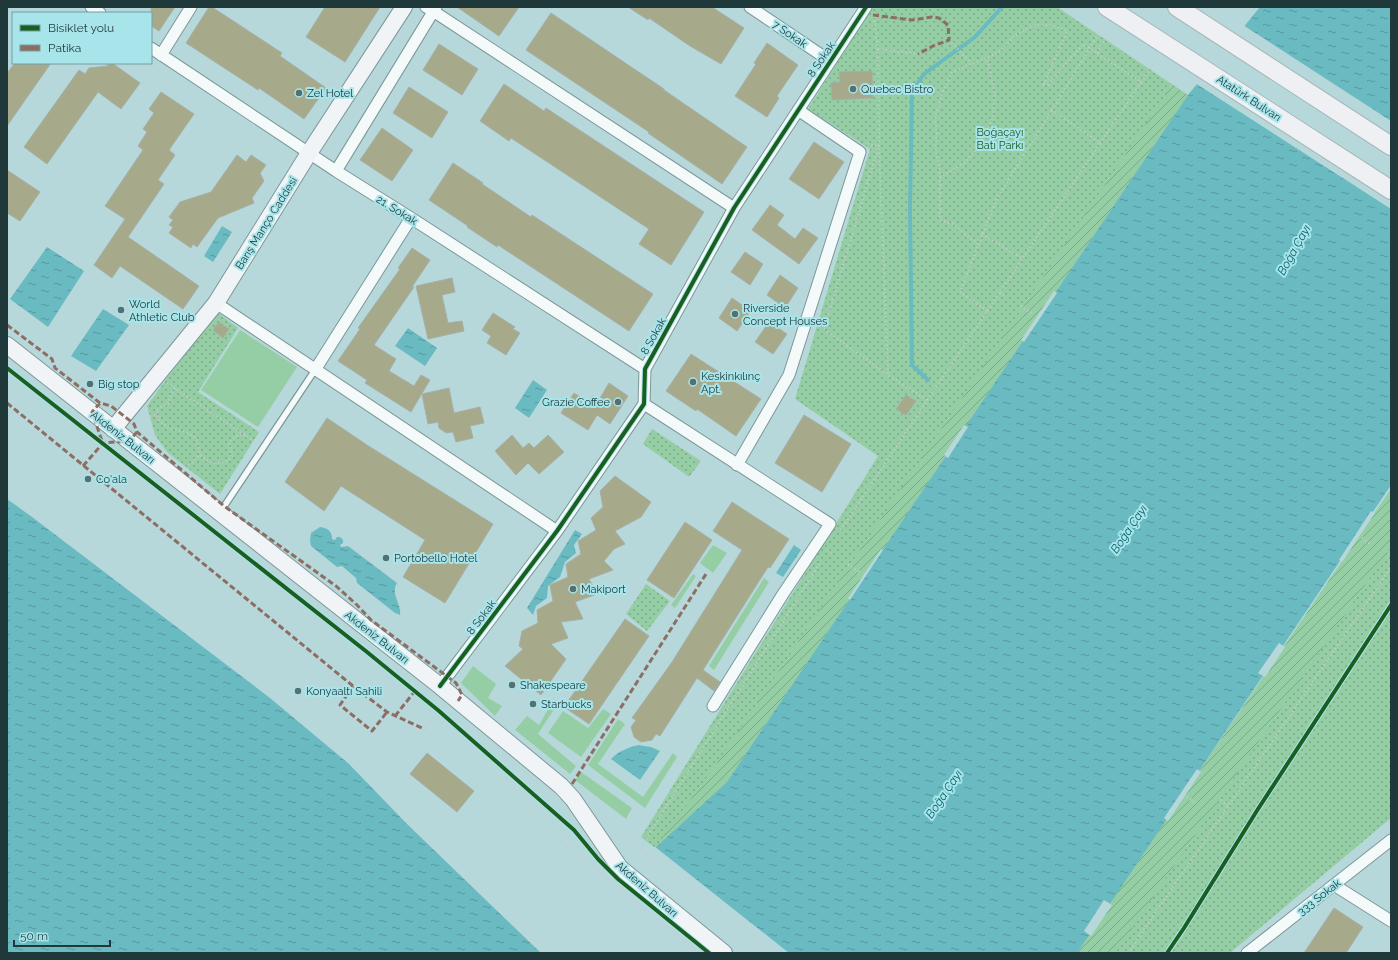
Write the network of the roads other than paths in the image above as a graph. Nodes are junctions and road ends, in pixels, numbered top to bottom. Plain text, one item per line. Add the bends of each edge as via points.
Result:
1 (191, 7) edge
2 (404, 7) edge
3 (750, 7) edge
4 (1177, 7) edge
5 (432, 8) edge
6 (870, 11) edge
7 (1107, 13) edge
8 (152, 49) edge
9 (161, 55) junction
10 (830, 61) junction
11 (798, 110) junction
12 (1391, 146) edge
13 (309, 153) junction
14 (336, 172) junction
15 (1391, 190) edge
16 (734, 208) junction
17 (411, 218) junction
18 (216, 303) junction
19 (7, 345) edge
20 (645, 369) junction
21 (315, 370) junction
22 (644, 404) junction
23 (113, 429) junction
24 (737, 465) junction
25 (219, 513) junction
26 (557, 531) junction
27 (440, 686) junction
28 (713, 706) dead end
29 (1391, 840) edge
30 (1334, 885) junction
31 (1391, 921) edge
32 (724, 953) edge
33 (1247, 953) edge

1 - 9 street
2 - 13 main road, Barış Manço Caddesi
3 - 10 street, 7 Sokak
4 - 12 main road
5 - 14 street
5 - 16 street
6 - 10 street, 8 Sokak
7 - 15 main road, Atatürk Bulvarı
8 - 9 street, 21. Sokak
9 - 13 street, 21. Sokak
10 - 11 street, 8 Sokak
11 - 16 street, 8 Sokak
11 - 24 street via 860,152 789,375
13 - 14 street, 21. Sokak
13 - 18 main road, Barış Manço Caddesi
14 - 17 street, 21. Sokak
16 - 20 street, 8 Sokak
17 - 20 street, 21. Sokak
17 - 21 street
18 - 21 street
18 - 23 main road, Barış Manço Caddesi
19 - 23 main road, Akdeniz Bulvarı
20 - 22 street, 8 Sokak
21 - 25 lane
21 - 26 street
22 - 24 street
22 - 26 street, 8 Sokak
23 - 25 main road, Akdeniz Bulvarı
24 - 28 street via 830,524
25 - 27 main road, Akdeniz Bulvarı
26 - 27 street, 8 Sokak
27 - 32 main road, Akdeniz Bulvarı via 561,786 626,873
29 - 30 street, 333 Sokak
30 - 31 street
30 - 33 street, 333 Sokak

